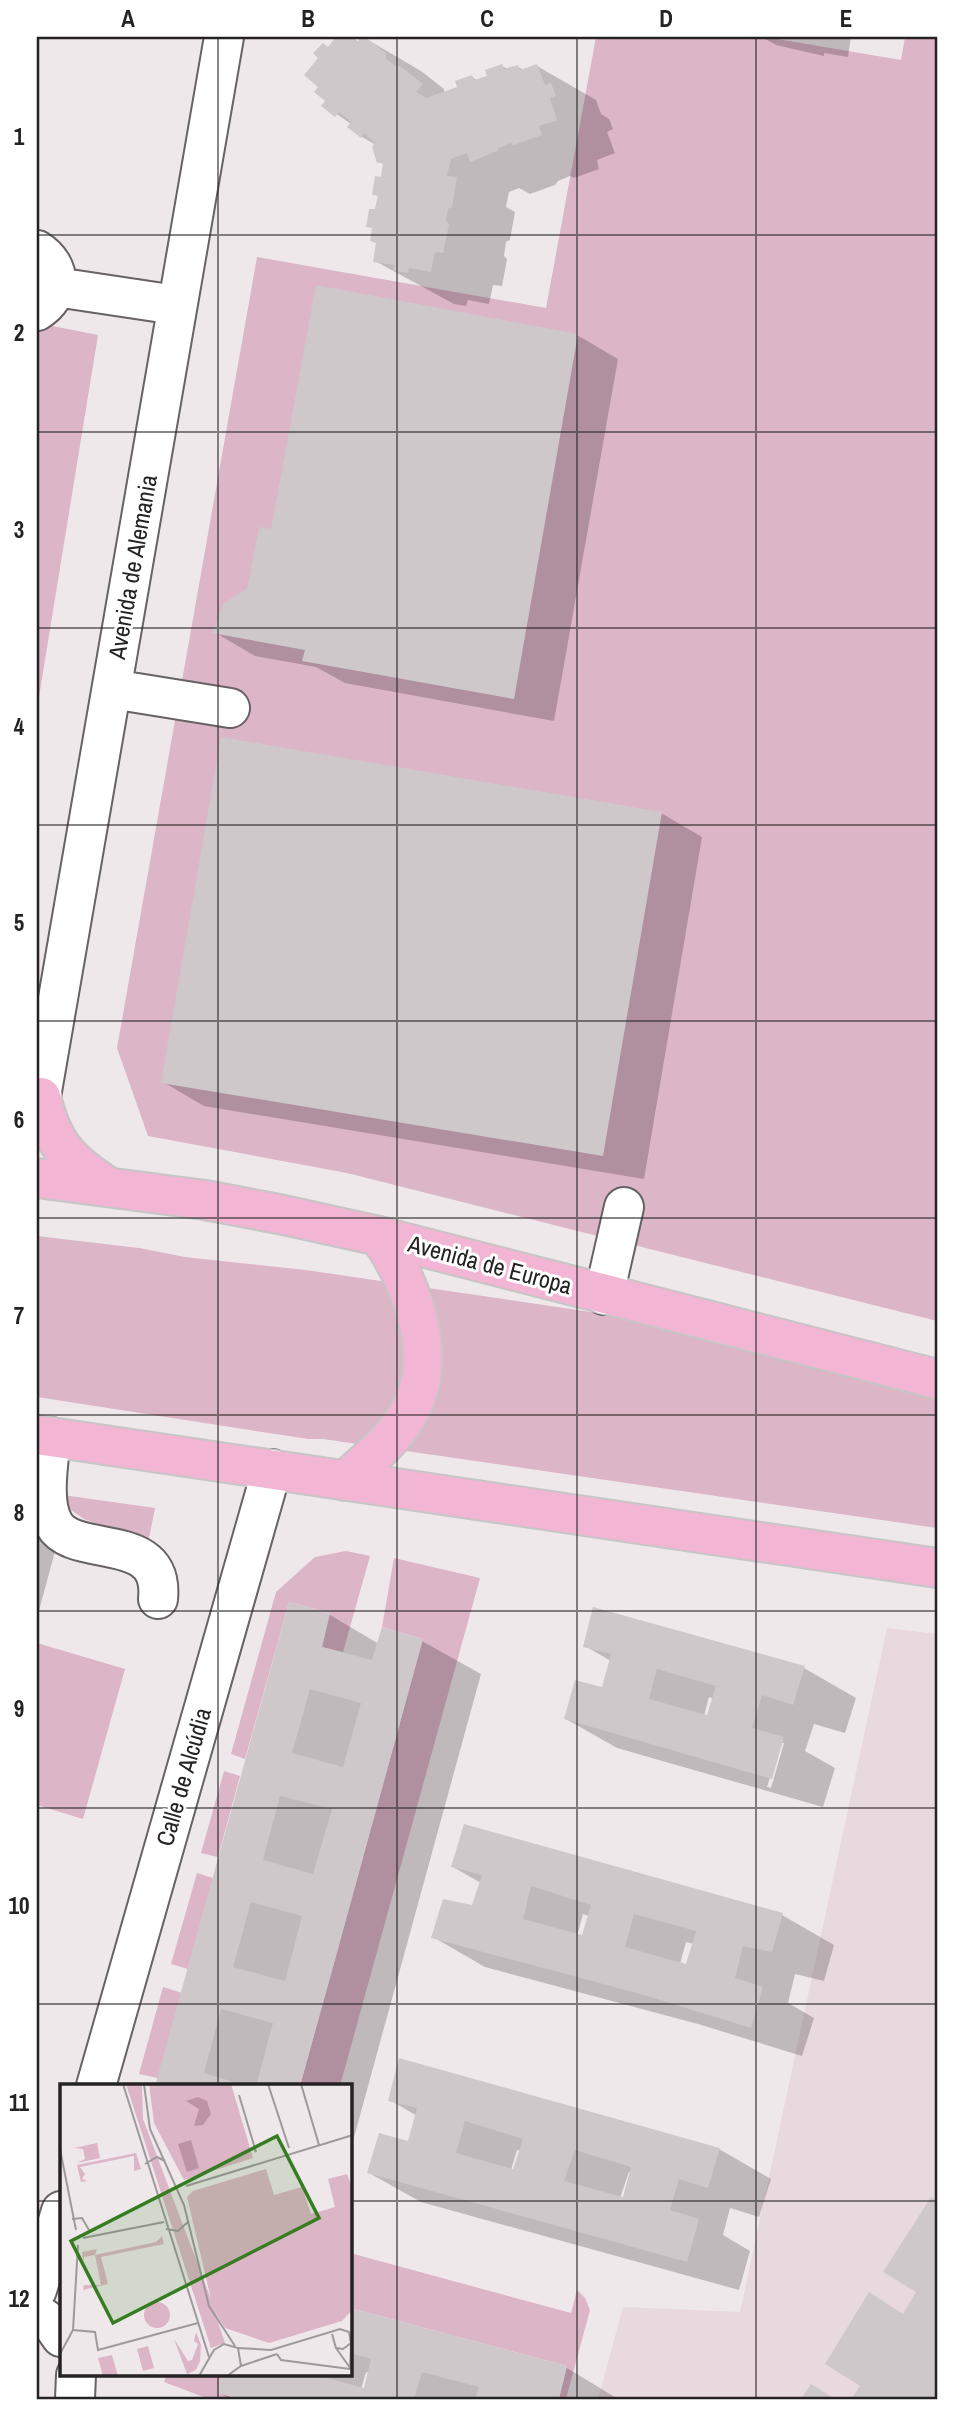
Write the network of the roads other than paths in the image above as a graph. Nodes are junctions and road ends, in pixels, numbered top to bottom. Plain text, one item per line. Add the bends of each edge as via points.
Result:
1 (224, 37) edge
2 (37, 250) edge
3 (46, 299) edge
4 (176, 305) junction
5 (112, 689) junction
6 (230, 708) dead end
7 (39, 1100) edge
8 (37, 1178) edge
9 (107, 1186) junction
10 (624, 1207) dead end
11 (379, 1236) junction
12 (604, 1295) junction
13 (937, 1379) edge
14 (44, 1436) edge
15 (272, 1469) junction
16 (345, 1481) junction
17 (937, 1568) edge
18 (158, 1599) dead end
19 (97, 2084) edge
20 (60, 2214) edge
21 (37, 2290) edge
22 (37, 2313) edge
23 (60, 2336) edge

1 - 4 street, Avenida de Alemania
2 - 3 street via 57,275
3 - 4 street
4 - 5 street, Avenida de Alemania
5 - 6 street
5 - 7 street, Avenida de Alemania
7 - 9 main road via 63,1151
8 - 9 main road, Avenida de Europa
9 - 11 main road, Avenida de Europa via 279,1214
10 - 12 street
11 - 12 main road, Avenida de Europa
11 - 16 main road via 402,1272 416,1317 420,1385 398,1429
12 - 13 main road, Avenida de Europa
14 - 15 main road
14 - 18 street via 48,1507 54,1525 71,1538 127,1550 145,1562 157,1578
15 - 16 main road
15 - 19 street, Calle de Alcúdia
16 - 17 main road
20 - 21 street
22 - 23 street

